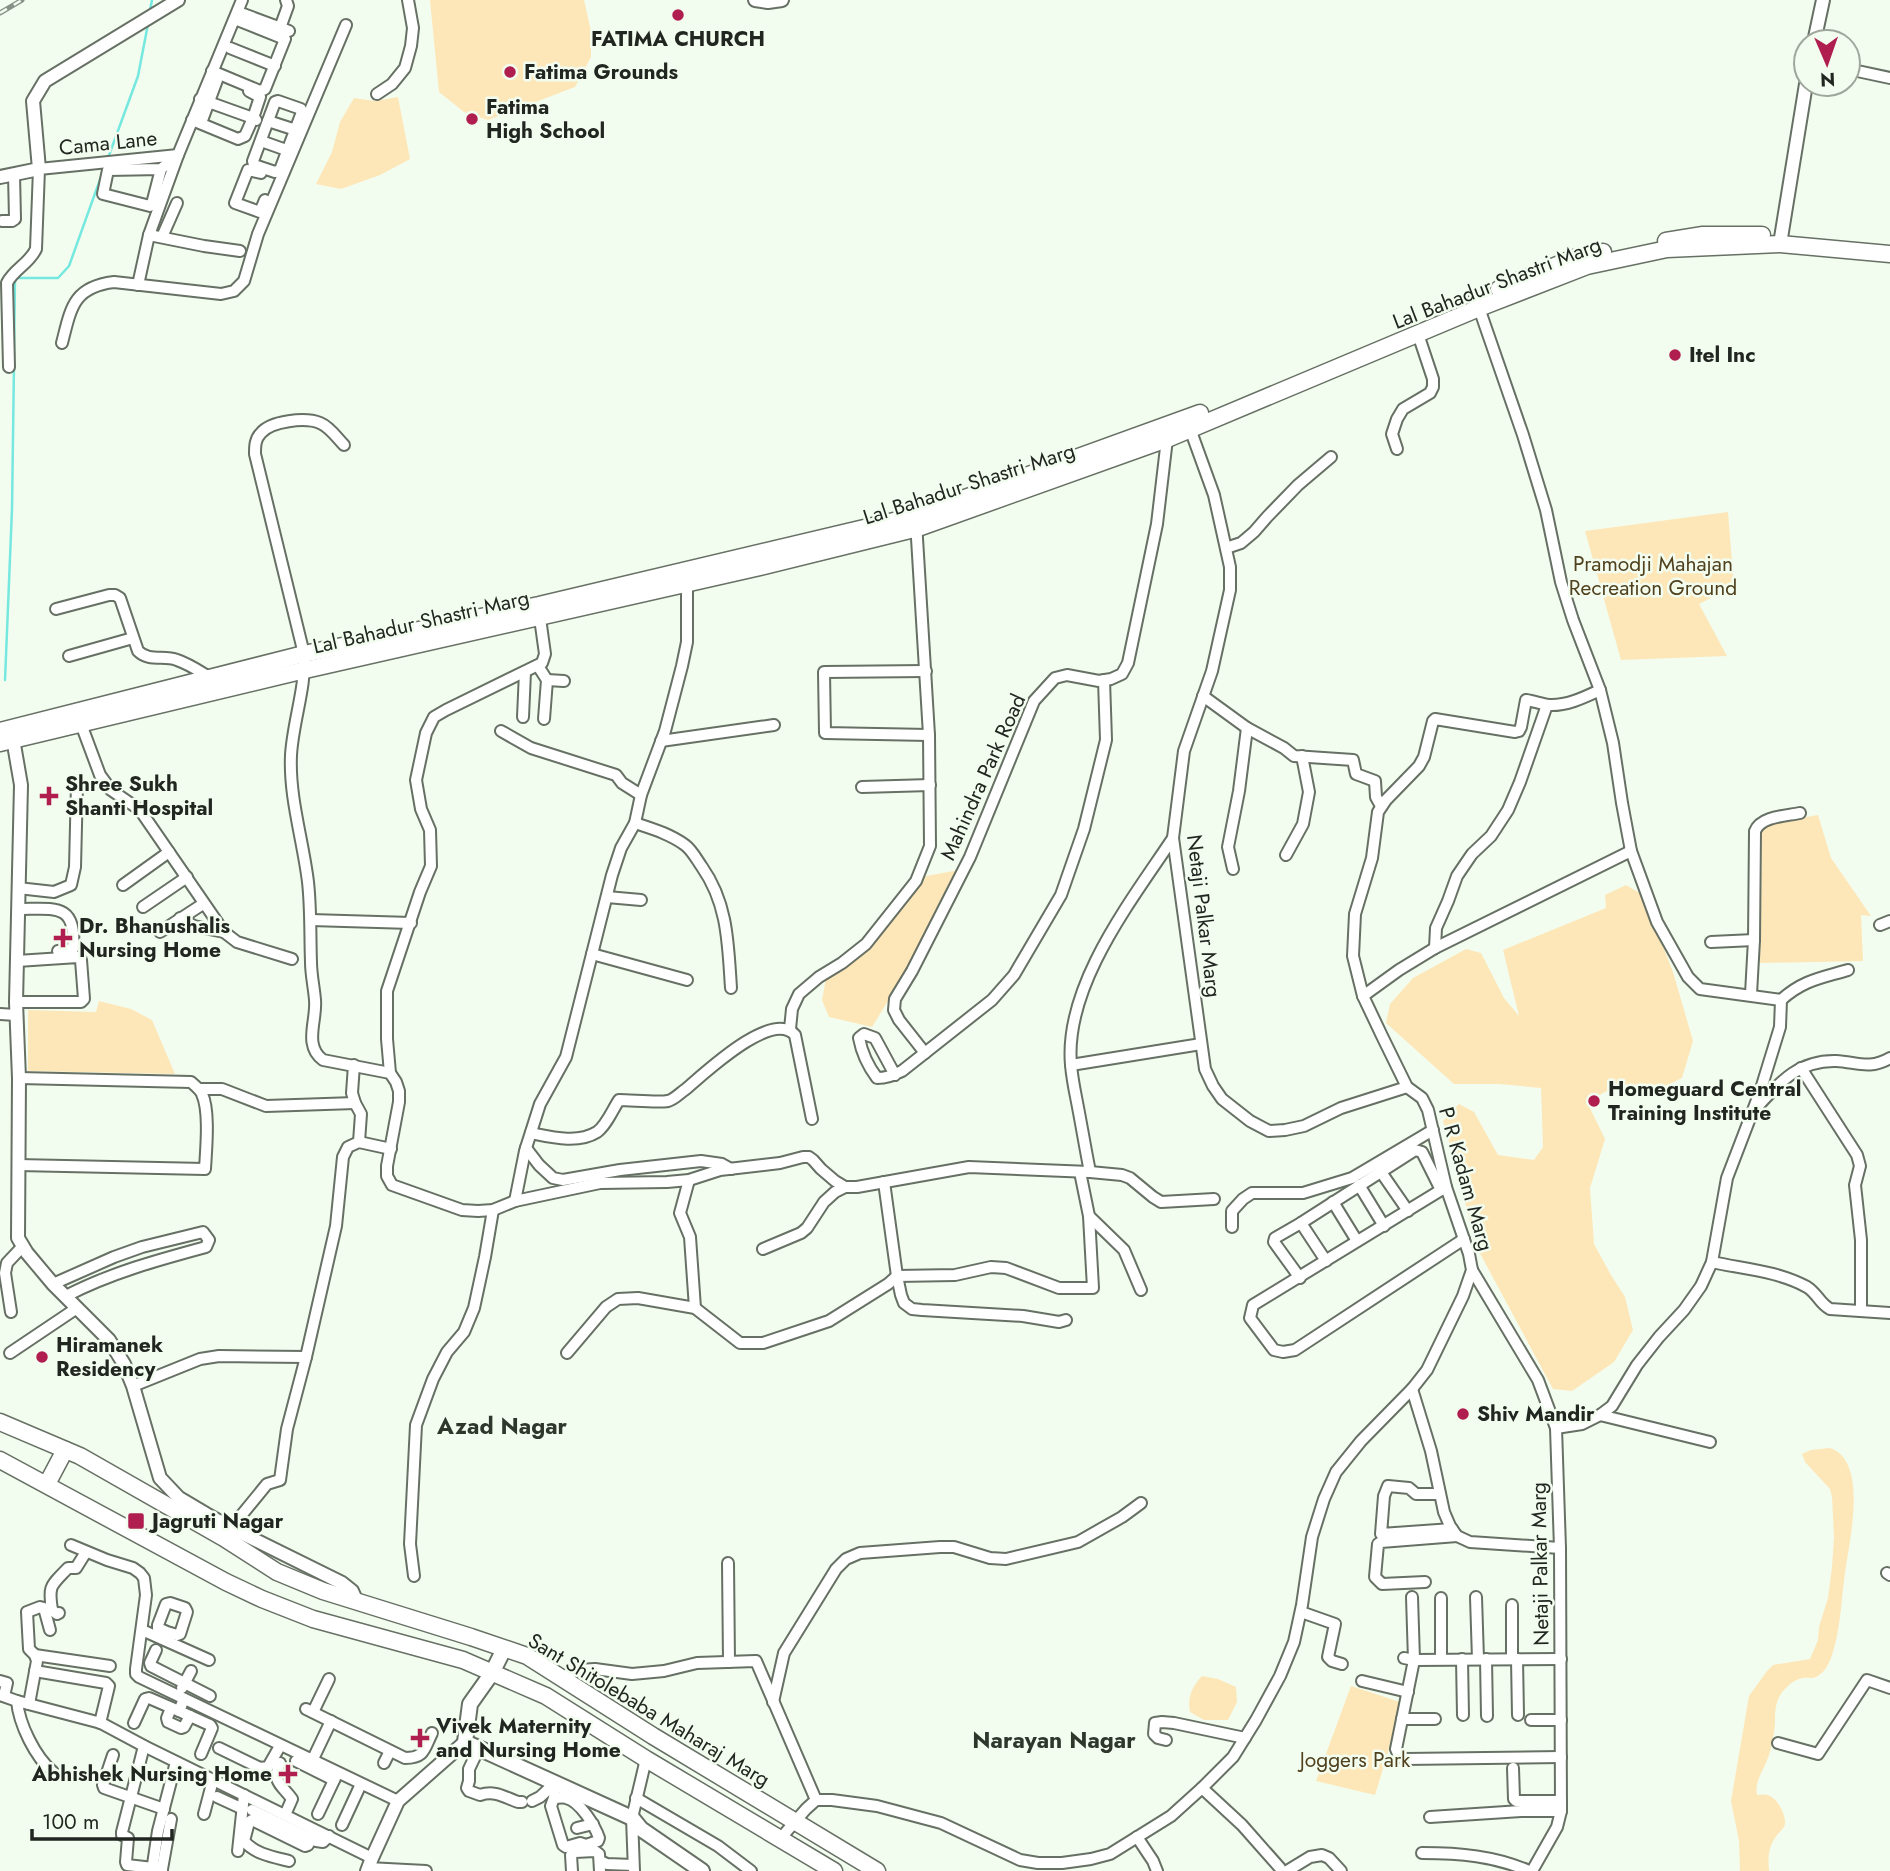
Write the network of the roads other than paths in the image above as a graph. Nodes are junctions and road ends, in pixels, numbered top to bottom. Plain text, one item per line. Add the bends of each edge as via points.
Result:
1 (178, 0) edge
2 (242, 0) edge
3 (286, 0) edge
4 (408, 0) edge
5 (755, 0) edge
6 (782, 0) edge
7 (1823, 0) edge
8 (236, 15) junction
9 (346, 24) dead end
10 (1817, 28) edge
11 (226, 46) junction
12 (275, 66) junction
13 (1862, 72) edge
14 (213, 76) junction
15 (1890, 78) edge
16 (377, 94) dead end
17 (1805, 98) edge
18 (204, 101) junction
19 (253, 118) junction
20 (196, 122) junction
21 (268, 122) junction
22 (298, 131) junction
23 (261, 141) junction
24 (290, 151) junction
25 (178, 155) junction
26 (39, 169) junction
27 (161, 169) junction
28 (14, 174) junction
29 (0, 177) edge
30 (177, 203) dead end
31 (156, 214) junction
32 (176, 220) junction
33 (2, 221) dead end
34 (149, 235) junction
35 (162, 237) junction
36 (1780, 240) junction
37 (1890, 244) edge
38 (240, 251) dead end
39 (1890, 254) edge
40 (1577, 263) junction
41 (138, 285) junction
42 (1477, 304) junction
43 (1418, 334) junction
44 (62, 342) dead end
45 (9, 367) dead end
46 (1188, 424) junction
47 (1167, 439) junction
48 (344, 445) dead end
49 (1398, 449) dead end
50 (1331, 457) dead end
51 (1050, 474) junction
52 (916, 522) junction
53 (1226, 548) junction
54 (687, 577) junction
55 (56, 609) dead end
56 (539, 611) junction
57 (134, 638) junction
58 (69, 656) dead end
59 (305, 662) junction
60 (538, 666) junction
61 (926, 671) junction
62 (525, 672) junction
63 (209, 677) junction
64 (547, 680) junction
65 (1104, 680) junction
66 (564, 681) dead end
67 (1600, 690) junction
68 (1203, 696) junction
69 (1547, 705) junction
70 (523, 717) dead end
71 (544, 719) dead end
72 (81, 724) junction
73 (774, 725) dead end
74 (1247, 728) junction
75 (501, 731) dead end
76 (929, 735) junction
77 (6, 736) edge
78 (661, 741) junction
79 (1302, 756) junction
80 (77, 784) dead end
81 (930, 785) junction
82 (862, 788) dead end
83 (641, 794) junction
84 (1381, 806) junction
85 (1800, 813) dead end
86 (635, 822) junction
87 (1172, 838) junction
88 (1631, 851) junction
89 (169, 852) junction
90 (1286, 855) dead end
91 (1233, 869) dead end
92 (187, 877) junction
93 (123, 885) dead end
94 (18, 888) junction
95 (607, 897) junction
96 (641, 900) dead end
97 (203, 904) junction
98 (144, 907) dead end
99 (18, 909) junction
100 (180, 918) junction
101 (311, 920) junction
102 (411, 923) junction
103 (160, 932) dead end
104 (223, 932) junction
105 (1754, 940) junction
106 (1711, 942) dead end
107 (1435, 948) junction
108 (592, 954) junction
109 (17, 957) junction
110 (292, 960) dead end
111 (1848, 970) dead end
112 (687, 980) dead end
113 (731, 988) dead end
114 (1751, 995) junction
115 (1363, 996) junction
116 (1782, 1000) junction
117 (16, 1002) junction
118 (0, 1014) edge
119 (16, 1015) junction
120 (790, 1029) junction
121 (1202, 1044) junction
122 (925, 1053) junction
123 (1890, 1058) edge
124 (354, 1065) junction
125 (1070, 1065) junction
126 (1801, 1068) junction
127 (390, 1073) junction
128 (895, 1075) dead end
129 (19, 1077) junction
130 (1407, 1087) junction
131 (199, 1089) junction
132 (355, 1104) junction
133 (1752, 1112) junction
134 (812, 1119) dead end
135 (1433, 1130) junction
136 (531, 1133) junction
137 (359, 1142) junction
138 (526, 1148) junction
139 (391, 1149) junction
140 (18, 1165) junction
141 (731, 1169) junction
142 (1381, 1171) junction
143 (1085, 1172) junction
144 (689, 1180) junction
145 (884, 1182) junction
146 (1359, 1185) junction
147 (845, 1187) junction
148 (1444, 1189) junction
149 (1214, 1199) dead end
150 (515, 1201) junction
151 (1332, 1202) junction
152 (493, 1210) junction
153 (1408, 1211) junction
154 (1089, 1216) junction
155 (1301, 1223) junction
156 (1384, 1226) junction
157 (1232, 1227) dead end
158 (1464, 1239) junction
159 (1357, 1241) junction
160 (23, 1247) junction
161 (763, 1249) dead end
162 (1326, 1261) junction
163 (1712, 1262) junction
164 (4, 1263) edge
165 (1472, 1270) junction
166 (897, 1276) junction
167 (1300, 1278) junction
168 (53, 1284) junction
169 (3, 1290) edge
170 (1141, 1290) dead end
171 (66, 1296) junction
172 (77, 1308) junction
173 (695, 1308) junction
174 (1861, 1311) junction
175 (10, 1312) dead end
176 (1890, 1313) edge
177 (1066, 1320) dead end
178 (10, 1353) dead end
179 (568, 1353) dead end
180 (306, 1357) junction
181 (134, 1386) junction
182 (1412, 1390) junction
183 (1600, 1415) junction
184 (0, 1422) edge
185 (1556, 1428) junction
186 (1710, 1442) dead end
187 (65, 1450) junction
188 (0, 1460) edge
189 (47, 1485) junction
190 (1440, 1494) junction
191 (1141, 1503) dead end
192 (230, 1528) junction
193 (1454, 1532) junction
194 (71, 1545) dead end
195 (1560, 1548) junction
196 (86, 1552) junction
197 (728, 1563) dead end
198 (414, 1576) dead end
199 (1424, 1582) dead end
200 (1412, 1597) dead end
201 (1476, 1597) dead end
202 (1441, 1598) dead end
203 (356, 1600) junction
204 (1513, 1605) dead end
205 (1301, 1612) junction
206 (59, 1613) dead end
207 (50, 1630) dead end
208 (142, 1630) junction
209 (471, 1637) junction
210 (505, 1649) junction
211 (156, 1650) dead end
212 (35, 1655) junction
213 (1561, 1658) junction
214 (1409, 1659) junction
215 (1441, 1659) junction
216 (1482, 1659) junction
217 (1514, 1659) junction
218 (209, 1660) dead end
219 (463, 1660) junction
220 (1462, 1660) junction
221 (729, 1662) junction
222 (1342, 1664) dead end
223 (110, 1666) dead end
224 (35, 1671) junction
225 (191, 1671) dead end
226 (492, 1673) junction
227 (561, 1678) junction
228 (329, 1679) dead end
229 (0, 1681) edge
230 (1362, 1681) dead end
231 (184, 1684) junction
232 (1890, 1688) edge
233 (1408, 1692) junction
234 (210, 1696) dead end
235 (1, 1698) edge
236 (181, 1698) junction
237 (17, 1701) junction
238 (774, 1702) junction
239 (29, 1704) junction
240 (180, 1712) junction
241 (1463, 1715) dead end
242 (1518, 1715) dead end
243 (1487, 1716) dead end
244 (1402, 1719) junction
245 (1435, 1720) dead end
246 (1531, 1720) dead end
247 (1561, 1720) junction
248 (331, 1721) junction
249 (100, 1723) junction
250 (134, 1723) dead end
251 (432, 1738) dead end
252 (1245, 1738) junction
253 (1166, 1741) dead end
254 (1779, 1743) dead end
255 (472, 1745) junction
256 (144, 1746) junction
257 (219, 1748) dead end
258 (390, 1751) junction
259 (425, 1753) junction
260 (201, 1754) dead end
261 (113, 1755) dead end
262 (281, 1755) junction
263 (1561, 1757) junction
264 (646, 1759) junction
265 (312, 1761) junction
266 (176, 1762) junction
267 (384, 1763) dead end
268 (437, 1768) junction
269 (1513, 1768) dead end
270 (53, 1772) dead end
271 (336, 1777) junction
272 (213, 1780) junction
273 (555, 1783) junction
274 (361, 1784) junction
275 (1202, 1788) junction
276 (244, 1795) junction
277 (131, 1797) junction
278 (217, 1797) dead end
279 (554, 1798) junction
280 (636, 1798) junction
281 (816, 1800) junction
282 (398, 1801) junction
283 (1561, 1806) junction
284 (164, 1809) junction
285 (247, 1810) junction
286 (204, 1814) dead end
287 (318, 1814) dead end
288 (285, 1815) junction
289 (1430, 1817) dead end
290 (632, 1818) junction
291 (171, 1819) dead end
292 (794, 1822) junction
293 (593, 1824) junction
294 (342, 1825) dead end
295 (576, 1828) dead end
296 (163, 1832) junction
297 (329, 1836) junction
298 (1137, 1837) junction
299 (311, 1838) junction
300 (780, 1839) junction
301 (238, 1851) dead end
302 (1422, 1853) dead end
303 (289, 1861) dead end
304 (369, 1866) edge
305 (600, 1866) edge
306 (1061, 1867) edge
307 (633, 1868) edge
308 (1283, 1869) edge
309 (157, 1870) edge
310 (426, 1871) edge
311 (572, 1871) edge
312 (702, 1871) edge
313 (751, 1871) edge
314 (834, 1871) edge
315 (877, 1871) edge
316 (1157, 1871) edge
317 (1341, 1871) edge
318 (1531, 1871) edge

1 - 26 street via 45,81 33,101
2 - 8 street, Cama Lane
3 - 8 street via 284,29
4 - 16 street via 413,28 405,68 392,85
5 - 6 street
7 - 10 street
8 - 11 street, Cama Lane
8 - 12 street via 285,39
9 - 22 street
11 - 12 street
11 - 14 street, Cama Lane
12 - 14 street via 263,91
13 - 15 street
14 - 18 street, Cama Lane
14 - 19 street via 259,95
17 - 36 street
18 - 19 street
18 - 20 street, Cama Lane
19 - 20 street via 242,139
19 - 21 street
20 - 25 street, Cama Lane
21 - 22 street
21 - 22 street via 275,102 301,108
21 - 23 street
22 - 24 street
23 - 24 street
23 - 24 street via 254,165 278,172
24 - 41 street via 244,281 234,291 221,294
25 - 26 street, Cama Lane
25 - 27 street
25 - 31 street
26 - 28 street, Cama Lane
26 - 45 street via 36,249 7,283
27 - 27 street via 108,170 103,194 150,206
28 - 29 street, Cama Lane
28 - 33 street via 15,219
30 - 32 street
31 - 32 street
31 - 34 street
32 - 35 street
34 - 35 street
34 - 41 street
35 - 38 street
36 - 37 main road, Lal Bahadur Shastri Marg
36 - 39 main road, Lal Bahadur Shastri Marg
36 - 40 main road, Lal Bahadur Shastri Marg via 1667,249 1627,263
36 - 40 main road, Lal Bahadur Shastri Marg via 1703,235
40 - 42 main road, Lal Bahadur Shastri Marg
41 - 44 street via 114,282 85,290 71,309
42 - 43 main road, Lal Bahadur Shastri Marg
42 - 46 main road, Lal Bahadur Shastri Marg
42 - 67 street via 1546,510 1573,620
43 - 46 main road, Lal Bahadur Shastri Marg
43 - 49 street via 1433,387 1397,419 1392,433
46 - 47 main road, Lal Bahadur Shastri Marg
46 - 51 main road, Lal Bahadur Shastri Marg
46 - 53 street, Netaji Palkar Marg via 1214,495
47 - 51 main road, Lal Bahadur Shastri Marg
47 - 65 street via 1157,524 1128,663 1122,674
48 - 59 street via 319,422 269,426 256,440 255,454
50 - 53 street via 1254,533
51 - 52 main road, Lal Bahadur Shastri Marg
52 - 54 main road, Lal Bahadur Shastri Marg
52 - 61 street
53 - 68 street, Netaji Palkar Marg via 1230,590
54 - 56 main road, Lal Bahadur Shastri Marg
54 - 78 street via 687,642
55 - 57 street via 115,595
56 - 59 main road, Lal Bahadur Shastri Marg
56 - 60 street via 545,654
57 - 58 street
57 - 63 street via 142,656 176,659
59 - 63 main road, Lal Bahadur Shastri Marg
59 - 72 main road, Lal Bahadur Shastri Marg
59 - 101 street via 291,753
60 - 62 street
60 - 64 street
61 - 76 street
61 - 76 street via 824,672 825,733
62 - 70 street
62 - 102 street via 446,710 435,717 426,733 416,780 430,830 431,866
63 - 77 main road, Lal Bahadur Shastri Marg
64 - 66 street
64 - 71 street
65 - 122 street via 1106,740 1084,829 1061,895 1014,975 992,1000
65 - 122 street, Mahindra Park Road via 1055,678 1034,701 970,857 895,999 899,1020
67 - 69 street via 1569,703
67 - 88 street
68 - 74 street
68 - 87 street, Netaji Palkar Marg via 1184,751
69 - 84 street via 1526,700 1521,727 1515,732 1435,719 1419,766
69 - 107 street via 1508,810 1457,876 1436,928
72 - 77 main road, Lal Bahadur Shastri Marg
72 - 89 street via 100,775 111,790 140,810
73 - 78 street
74 - 79 street via 1294,756
74 - 91 street via 1228,846
75 - 83 street via 531,748 616,775
76 - 81 street
77 - 94 street via 21,785
78 - 83 street
79 - 84 street via 1353,760 1356,774 1375,781
79 - 90 street via 1309,792 1303,824
80 - 94 street via 71,885 54,892
81 - 82 street
81 - 120 street via 930,846 916,881 866,944 799,994
83 - 86 street
84 - 115 street, P R Kadam Marg via 1355,914 1353,956
85 - 105 street via 1764,821 1755,831
86 - 95 street via 621,848
86 - 113 street via 688,847 713,883 727,935
87 - 121 street, Netaji Palkar Marg
87 - 125 street via 1095,960 1073,1024
88 - 107 street
88 - 114 street via 1657,922 1688,977 1700,989
89 - 92 street
89 - 93 street
92 - 97 street
92 - 98 street
94 - 99 street
95 - 96 street
95 - 108 street
97 - 100 street
97 - 104 street
99 - 109 street
99 - 109 street via 62,911 72,922 74,944 69,951
100 - 103 street
100 - 104 street
101 - 102 street
101 - 124 street via 315,1054 323,1060
102 - 127 street via 387,991
104 - 110 street via 237,942
105 - 106 street
105 - 114 street
107 - 115 street
108 - 112 street
108 - 136 street via 566,1057 540,1104
109 - 117 street
109 - 117 street via 78,957 84,999
111 - 116 street via 1807,982
114 - 116 street
115 - 130 street, P R Kadam Marg
116 - 133 street via 1780,1027
117 - 119 street
118 - 119 street
119 - 129 street
120 - 134 street
120 - 136 street via 761,1033 745,1041 670,1101 619,1100 598,1131 586,1136
121 - 125 street
121 - 130 street, Netaji Palkar Marg via 1205,1069 1222,1099 1269,1131 1304,1126 1341,1108
122 - 128 street
123 - 126 street via 1880,1064 1823,1062
124 - 127 street
124 - 132 street
125 - 143 street
126 - 133 street via 1782,1079
126 - 174 street via 1860,1166 1855,1185
127 - 139 street via 399,1090
129 - 131 street via 191,1082
129 - 140 street
130 - 135 street, P R Kadam Marg via 1422,1098
131 - 132 street via 222,1089 266,1106
131 - 140 street via 207,1129 205,1169
132 - 137 street via 360,1114
133 - 163 street via 1727,1178
135 - 148 street, P R Kadam Marg
135 - 157 street via 1352,1178 1303,1193 1252,1193 1232,1211
136 - 138 street
137 - 139 street
137 - 180 street via 348,1147 343,1157 336,1226
138 - 141 street via 553,1178 564,1180 701,1161
138 - 150 street
139 - 152 street via 387,1176 392,1185 462,1210
140 - 160 street via 18,1238
141 - 144 street
141 - 147 street via 809,1157
142 - 146 street
142 - 148 street via 1419,1150
142 - 153 street
143 - 145 street via 969,1167
143 - 149 street via 1130,1178 1161,1202
143 - 154 street
144 - 150 street via 600,1183
144 - 173 street via 680,1213 690,1237
145 - 147 street
145 - 166 street
146 - 151 street
146 - 156 street
147 - 161 street via 824,1202 802,1233
148 - 153 street
148 - 158 street, P R Kadam Marg
150 - 152 street
151 - 155 street
151 - 159 street
152 - 198 street via 474,1308 433,1380 416,1424 410,1544
153 - 156 street
154 - 166 street via 1093,1288 1059,1288 991,1267 955,1275
154 - 170 street via 1124,1250
155 - 162 street
155 - 167 street via 1274,1242
156 - 159 street
158 - 165 street, P R Kadam Marg
158 - 167 street via 1295,1350 1274,1350 1250,1318 1253,1305
159 - 162 street
160 - 164 street
160 - 168 street
162 - 167 street
163 - 174 street via 1765,1271 1797,1283 1813,1291 1830,1310
163 - 183 street via 1684,1310 1637,1365 1612,1406
164 - 169 street
165 - 182 street, P R Kadam Marg via 1427,1370
165 - 185 street, Netaji Palkar Marg via 1538,1380
166 - 173 street via 829,1321 762,1343 740,1343
166 - 177 street via 904,1303 912,1309
168 - 171 street
168 - 171 street via 142,1247 204,1232 209,1240 206,1247 94,1281
169 - 175 street
171 - 172 street
172 - 178 street
172 - 181 street via 109,1340
173 - 179 street via 618,1299
174 - 176 street
180 - 181 street via 200,1359
180 - 192 street via 287,1429 280,1480 267,1484
181 - 192 street via 160,1478 179,1498
182 - 190 street
182 - 205 street, P R Kadam Marg via 1336,1472 1312,1536
183 - 185 street via 1583,1424
183 - 186 street
184 - 187 main road, Sant Shitolebaba Maharaj Marg
185 - 195 street, Netaji Palkar Marg
187 - 189 main road
187 - 203 main road, Sant Shitolebaba Maharaj Marg via 199,1523 277,1572
188 - 189 main road, Sant Shitolebaba Maharaj Marg
189 - 219 main road, Sant Shitolebaba Maharaj Marg via 262,1599 313,1619
190 - 193 street
190 - 193 street via 1388,1486 1381,1534
191 - 238 street via 1078,1542 1006,1559 940,1547 860,1553 846,1559 784,1653
192 - 203 street via 342,1583
193 - 195 street via 1471,1542
193 - 199 street via 1378,1545 1377,1581
194 - 196 street
195 - 213 street, Netaji Palkar Marg
196 - 206 street via 76,1568 68,1568 51,1587 52,1610
196 - 208 street via 140,1573 146,1586
197 - 221 street
200 - 214 street
201 - 216 street
202 - 215 street
203 - 209 main road, Sant Shitolebaba Maharaj Marg
204 - 217 street
205 - 222 street via 1335,1624 1328,1657
205 - 252 street, P R Kadam Marg via 1280,1676
207 - 212 street via 44,1608 27,1612 29,1649
208 - 218 street via 166,1636
208 - 236 street via 136,1674
209 - 210 main road, Sant Shitolebaba Maharaj Marg
209 - 219 main road
210 - 226 main road
210 - 227 main road, Sant Shitolebaba Maharaj Marg via 527,1656
211 - 231 street via 151,1666
212 - 223 street
212 - 224 street
213 - 217 street
213 - 247 street, Netaji Palkar Marg
214 - 215 street
214 - 233 street
215 - 220 street
216 - 217 street
216 - 220 street
216 - 243 street
217 - 242 street
219 - 226 main road, Sant Shitolebaba Maharaj Marg
220 - 241 street
221 - 227 street via 632,1674 577,1670
221 - 238 street via 756,1661
224 - 239 street
224 - 249 street via 106,1683
225 - 231 street
226 - 255 main road via 470,1704
226 - 264 main road, Sant Shitolebaba Maharaj Marg via 546,1696
227 - 292 main road, Sant Shitolebaba Maharaj Marg
228 - 248 street via 309,1710
229 - 235 street via 8,1685
230 - 233 street
231 - 234 street
231 - 236 street
232 - 254 street via 1867,1680 1818,1755
233 - 244 street
235 - 237 street
236 - 240 street
236 - 262 street
237 - 239 street
237 - 270 street via 21,1724 44,1765
238 - 281 street
239 - 249 street
240 - 250 street via 149,1698
240 - 260 street via 212,1728
244 - 245 street
244 - 263 street via 1396,1749 1405,1759
246 - 247 street
247 - 263 street, Netaji Palkar Marg
248 - 258 street
248 - 265 street
249 - 256 street
251 - 259 street
252 - 253 street via 1155,1723 1154,1734
252 - 275 street, P R Kadam Marg
255 - 268 street
255 - 273 main road
255 - 273 street via 469,1791 527,1802
256 - 266 street
256 - 277 street
257 - 262 street via 260,1768
258 - 259 street via 405,1758
258 - 267 street
259 - 268 street
261 - 277 street via 103,1786
262 - 265 street
262 - 271 street
262 - 288 street via 276,1779 292,1798
263 - 283 street, Netaji Palkar Marg
264 - 280 street
264 - 300 main road, Sant Shitolebaba Maharaj Marg
265 - 271 street
266 - 272 street
266 - 284 street
268 - 282 street
269 - 283 street via 1516,1801
271 - 274 street
271 - 287 street
272 - 276 street
272 - 286 street
273 - 279 street
273 - 290 main road
274 - 282 street
274 - 294 street
275 - 298 street, P R Kadam Marg via 1171,1816
275 - 308 street
276 - 285 street
276 - 288 street
277 - 284 street
277 - 309 street via 122,1832 128,1838 127,1865
278 - 285 street
279 - 293 street via 570,1800
279 - 293 street via 551,1806 566,1847 598,1841
280 - 290 street
280 - 313 street
281 - 292 street
281 - 306 street, P R Kadam Marg via 877,1806 941,1823 1020,1860
282 - 304 street
283 - 289 street
283 - 318 street, Netaji Palkar Marg via 1558,1827
284 - 296 street
285 - 299 street
285 - 301 street
288 - 297 street
290 - 307 street
290 - 312 main road
291 - 296 street
292 - 300 street
292 - 315 main road, Sant Shitolebaba Maharaj Marg
293 - 295 street
296 - 309 street
297 - 299 street via 323,1842
297 - 304 street
298 - 306 street, P R Kadam Marg via 1110,1854
298 - 316 street
299 - 303 street via 305,1846 249,1822 247,1845
300 - 314 main road, Sant Shitolebaba Maharaj Marg
302 - 318 street via 1461,1853
304 - 310 street
305 - 307 street
305 - 311 street via 595,1851 575,1852
308 - 317 street via 1322,1854

